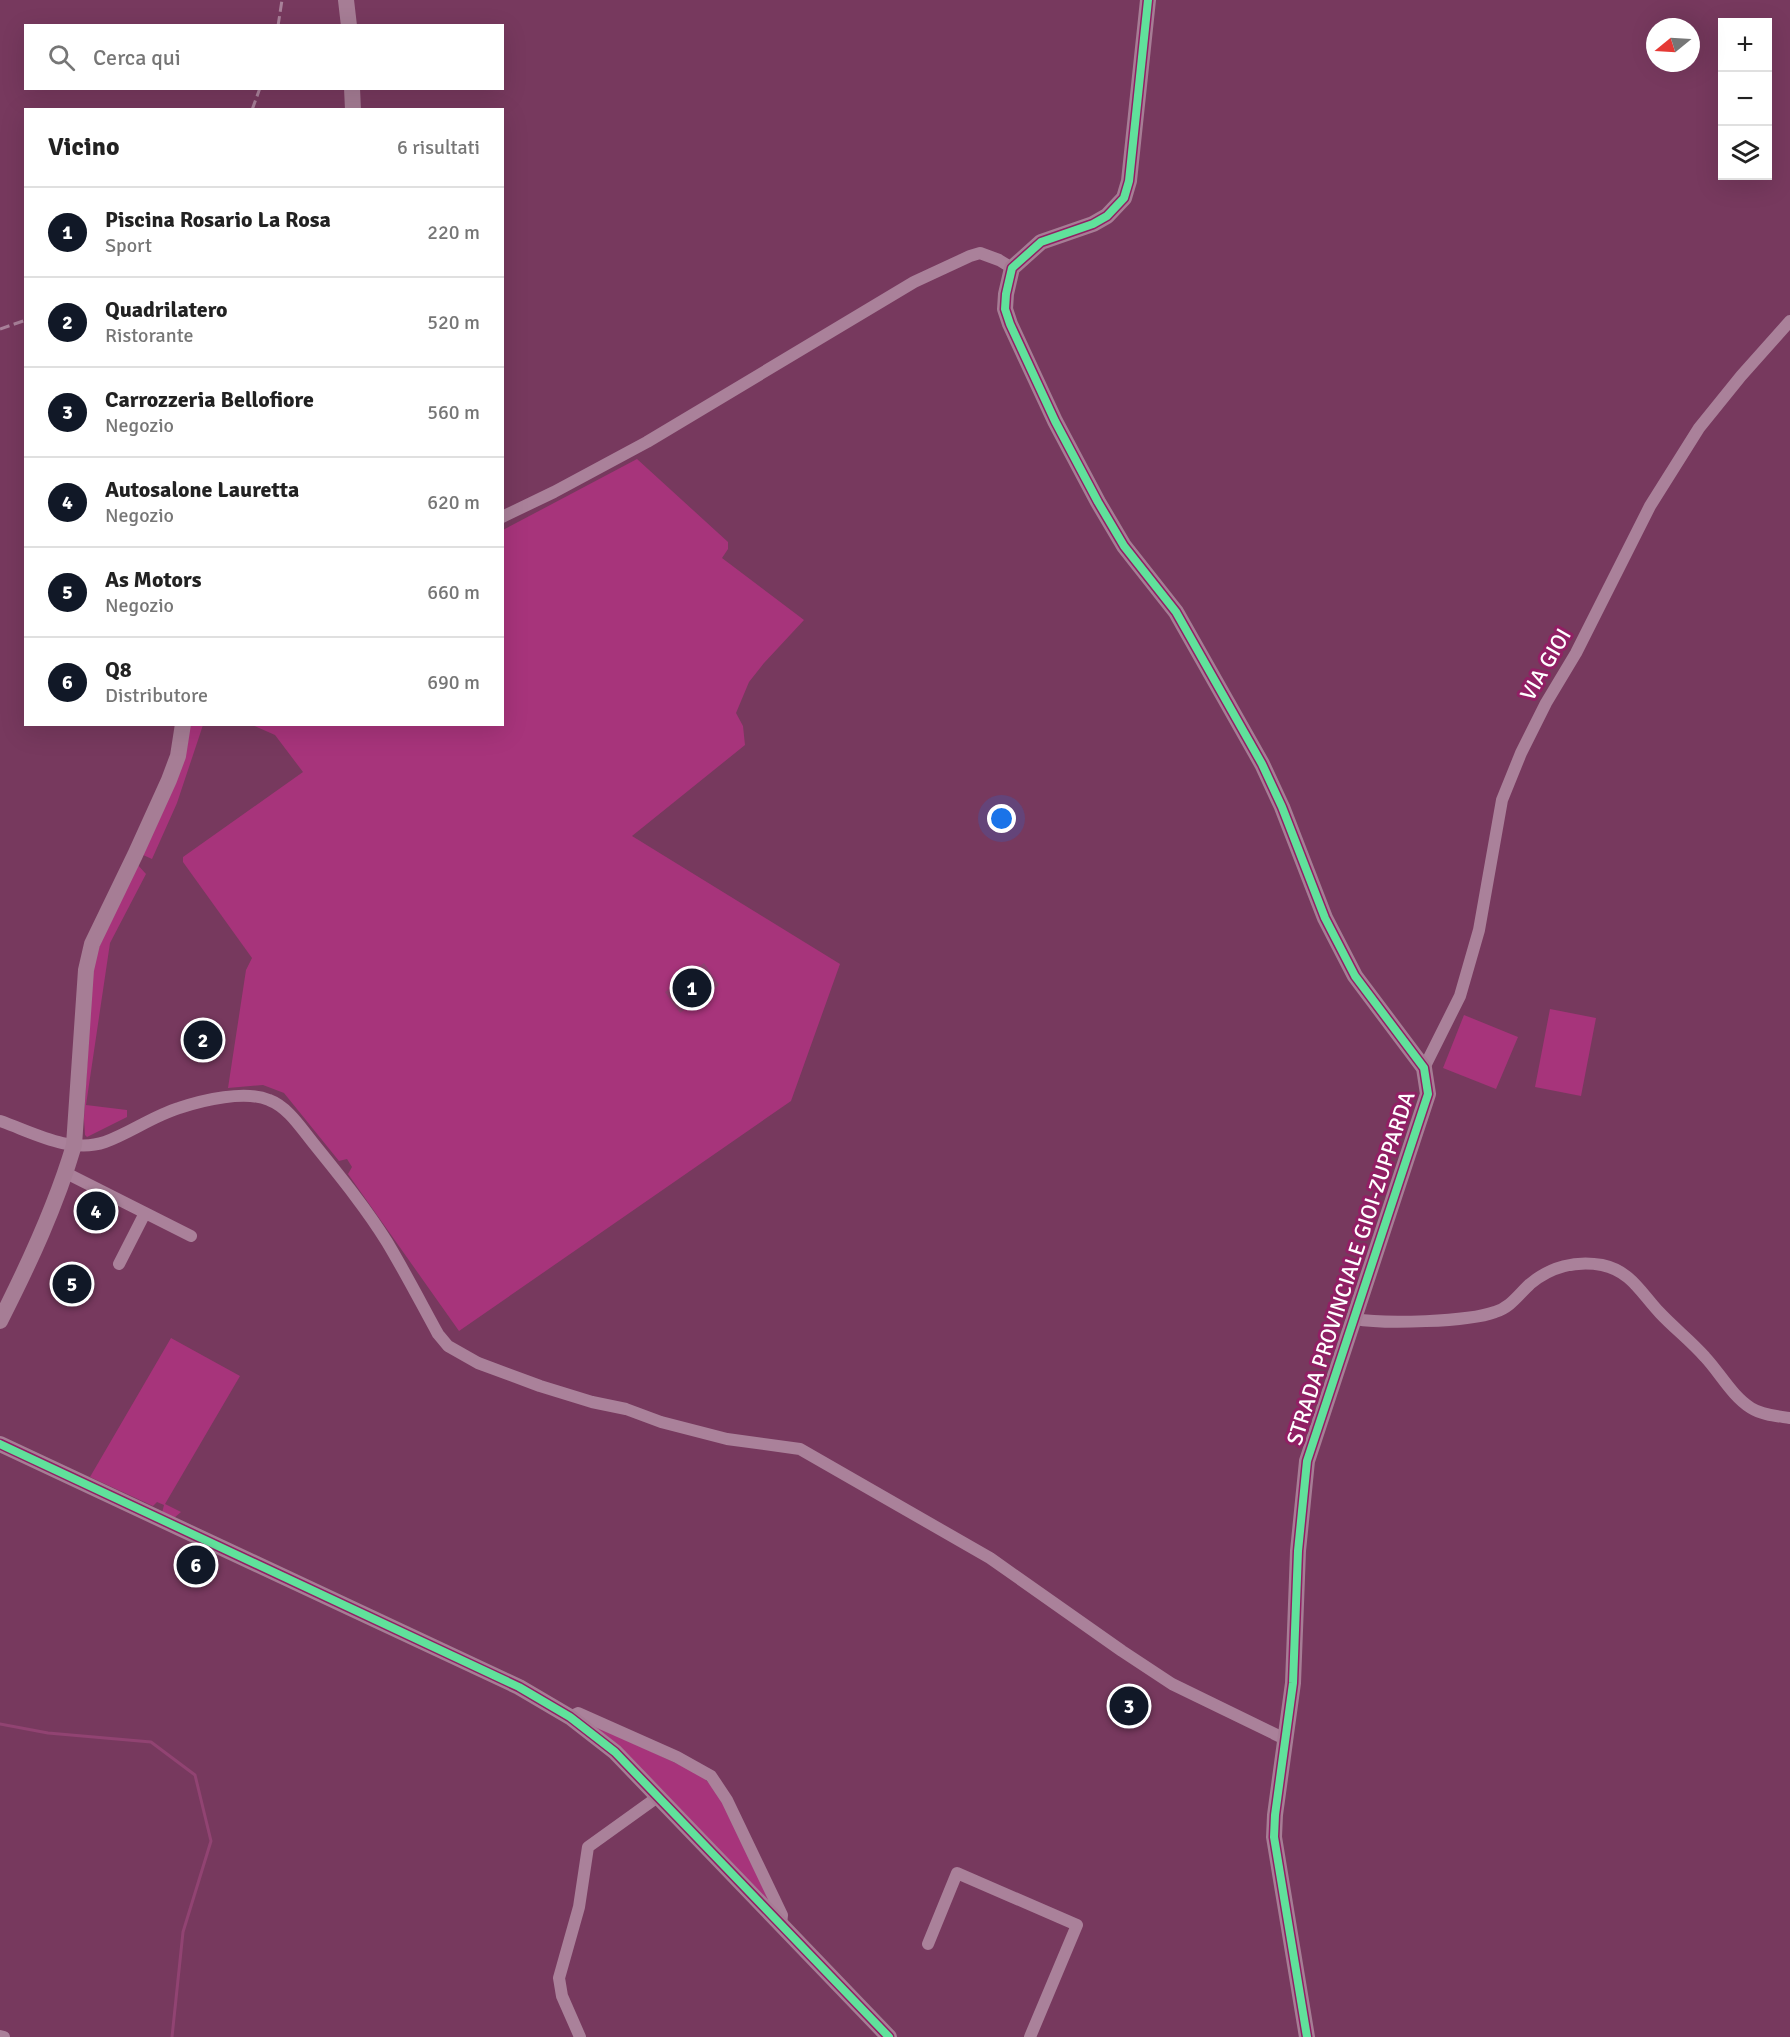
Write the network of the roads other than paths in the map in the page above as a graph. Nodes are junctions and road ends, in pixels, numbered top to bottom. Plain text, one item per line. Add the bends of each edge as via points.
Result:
1 (346, 0) edge
2 (1149, 0) edge
3 (349, 24) edge
4 (352, 90) edge
5 (352, 108) edge
6 (1012, 268) junction
7 (1790, 321) edge
8 (504, 516) edge
9 (183, 726) edge
10 (1424, 1068) junction
11 (0, 1121) edge
12 (74, 1145) junction
13 (66, 1173) junction
14 (145, 1213) junction
15 (191, 1236) dead end
16 (119, 1264) dead end
17 (1355, 1318) junction
18 (0, 1321) edge
19 (1790, 1418) edge
20 (0, 1444) edge
21 (570, 1717) junction
22 (1287, 1740) junction
23 (659, 1796) junction
24 (781, 1924) junction
25 (928, 1944) dead end
26 (580, 2037) edge
27 (889, 2037) edge
28 (1030, 2037) edge
29 (1307, 2037) edge

1 - 3 street
2 - 6 street via 1124,198 1093,224 1041,242
4 - 5 street
6 - 8 street via 980,253 915,282 647,442
6 - 10 street, STRADA PROVINCIALE GIOI-ZUPPARDA via 1005,309 1061,431 1124,546 1176,612 1262,764 1325,918 1355,976
7 - 10 street, VIA GIOI via 1699,428 1650,506 1526,743 1502,800 1479,930 1460,996
9 - 12 street via 169,780 92,944 86,970
10 - 17 street, STRADA PROVINCIALE GIOI-ZUPPARDA via 1428,1094
11 - 12 street
12 - 13 street
12 - 22 street via 105,1142 179,1108 219,1098 255,1096 269,1100 293,1118 337,1172 386,1241 448,1346 478,1363 592,1402 727,1439 800,1449 990,1558 1172,1684
13 - 14 street
13 - 18 street via 27,1269
14 - 15 street
14 - 16 street
17 - 19 street via 1371,1322 1460,1319 1495,1313 1509,1306 1548,1271 1568,1264 1601,1265 1622,1272 1636,1283 1742,1400 1765,1414
17 - 22 street, STRADA PROVINCIALE GIOI-ZUPPARDA via 1307,1461
20 - 21 street via 519,1686
21 - 23 street via 615,1752
21 - 24 street via 578,1713 711,1776 727,1800 782,1915
22 - 29 street, STRADA PROVINCIALE GIOI-ZUPPARDA via 1274,1837
23 - 24 street
23 - 26 street via 588,1847 579,1907 559,1978 562,1996
24 - 27 street
25 - 28 street via 957,1873 1077,1925

